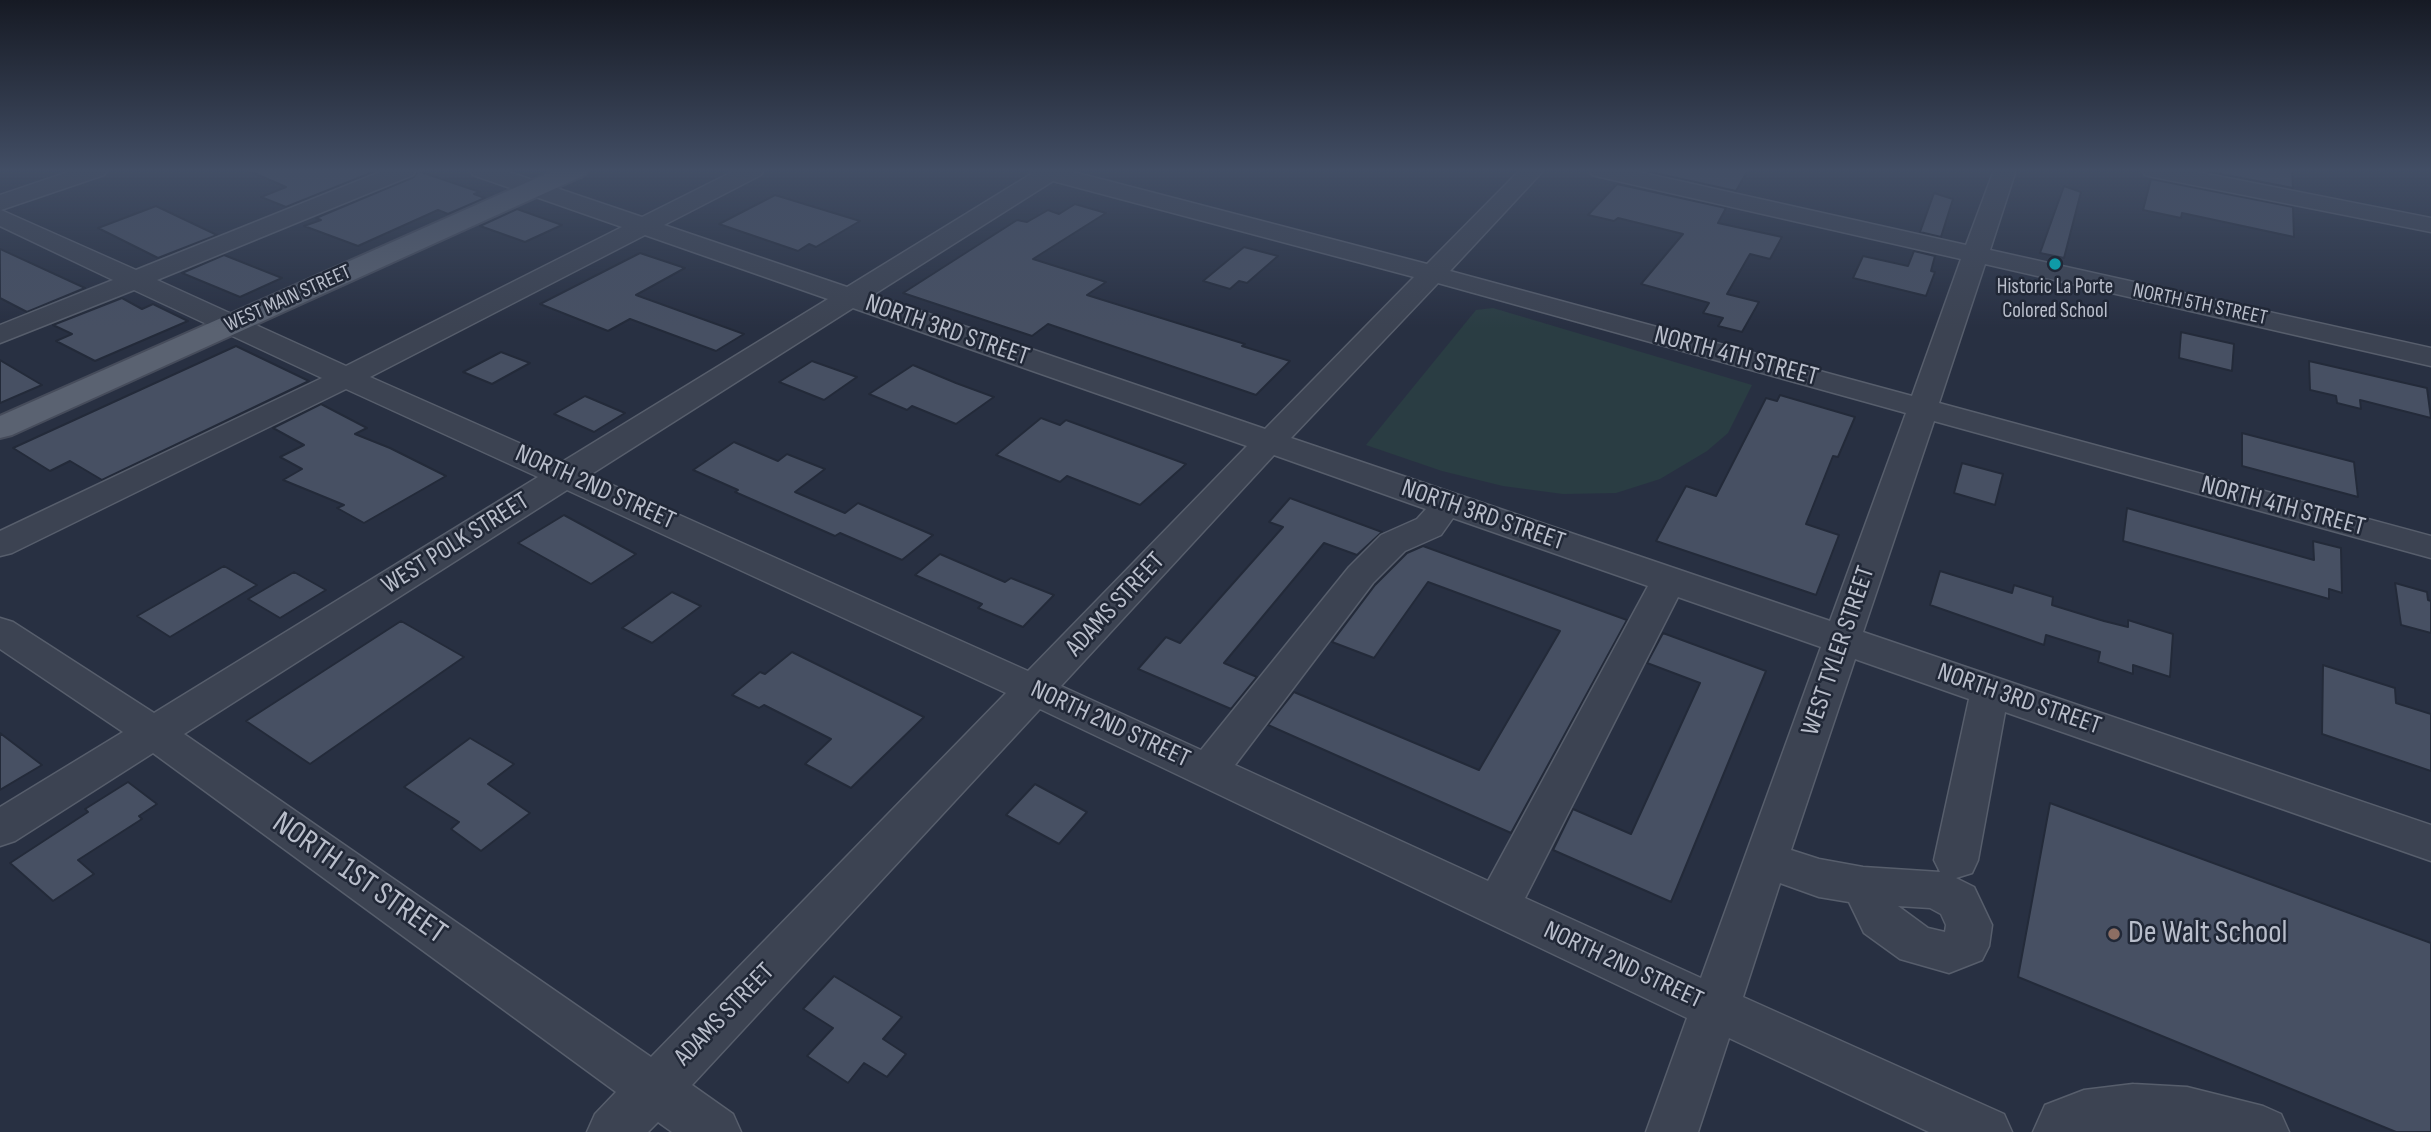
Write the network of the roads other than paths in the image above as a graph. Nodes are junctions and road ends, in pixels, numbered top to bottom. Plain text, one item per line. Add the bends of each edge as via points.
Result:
1 (13, 223) edge
2 (276, 223) edge
3 (458, 223) edge
4 (634, 223) edge
5 (649, 223) edge
6 (967, 223) edge
7 (1242, 223) edge
8 (1482, 223) edge
9 (1830, 223) edge
10 (1987, 223) edge
11 (643, 226) junction
12 (1975, 256) junction
13 (1433, 274) junction
14 (136, 280) junction
15 (850, 297) junction
16 (231, 325) junction
17 (0, 335) edge
18 (2431, 357) edge
19 (346, 377) junction
20 (1923, 409) junction
21 (0, 428) edge
22 (1269, 442) junction
23 (566, 475) junction
24 (1448, 503) junction
25 (0, 545) edge
26 (2431, 547) edge
27 (1669, 580) junction
28 (0, 631) edge
29 (1842, 639) junction
30 (1035, 690) junction
31 (1990, 690) junction
32 (153, 733) junction
33 (1208, 771) junction
34 (0, 830) edge
35 (2431, 842) edge
36 (1766, 860) junction
37 (1956, 860) dead end
38 (1863, 886) dead end
39 (1497, 906) junction
40 (1715, 1009) junction
41 (654, 1088) junction
42 (613, 1132) edge
43 (715, 1132) edge
44 (1672, 1132) edge
45 (1986, 1132) edge
46 (2059, 1132) edge
47 (2263, 1132) edge

1 - 14 street, NORTH 2ND STREET
2 - 14 street
3 - 16 main road, WEST MAIN STREET
4 - 11 street, NORTH 3RD STREET
5 - 11 street
6 - 15 street, WEST POLK STREET
7 - 13 street, NORTH 4TH STREET
8 - 13 street, ADAMS STREET
9 - 12 street, NORTH 5TH STREET
10 - 12 street, WEST TYLER STREET
11 - 15 street, NORTH 3RD STREET
11 - 19 street
12 - 18 street, NORTH 5TH STREET
12 - 20 street, WEST TYLER STREET
13 - 20 street, NORTH 4TH STREET
13 - 22 street, ADAMS STREET
14 - 16 street, NORTH 2ND STREET
14 - 17 street
15 - 22 street, NORTH 3RD STREET
15 - 23 street, WEST POLK STREET
16 - 19 street, NORTH 2ND STREET
16 - 21 main road, WEST MAIN STREET
19 - 23 street, NORTH 2ND STREET
19 - 25 street
20 - 26 street, NORTH 4TH STREET
20 - 29 street, WEST TYLER STREET
22 - 24 street, NORTH 3RD STREET
22 - 30 street, ADAMS STREET
23 - 30 street, NORTH 2ND STREET
23 - 32 street, WEST POLK STREET
24 - 27 street, NORTH 3RD STREET
24 - 33 street via 1429,527 1393,543 1361,575
27 - 29 street, NORTH 3RD STREET
27 - 39 street
28 - 32 street, NORTH 1ST STREET
29 - 31 street, NORTH 3RD STREET
29 - 36 street, WEST TYLER STREET
30 - 33 street, NORTH 2ND STREET
30 - 41 street, ADAMS STREET
31 - 35 street, NORTH 3RD STREET
31 - 37 street
32 - 34 street, WEST POLK STREET
32 - 41 street, NORTH 1ST STREET
33 - 39 street, NORTH 2ND STREET
36 - 38 street via 1819,878
36 - 40 street, WEST TYLER STREET
39 - 40 street, NORTH 2ND STREET
40 - 44 street, WEST TYLER STREET
40 - 45 street, NORTH 2ND STREET
41 - 42 street, ADAMS STREET
41 - 43 street, NORTH 1ST STREET
46 - 47 street via 2063,1123 2084,1115 2133,1109 2187,1112

